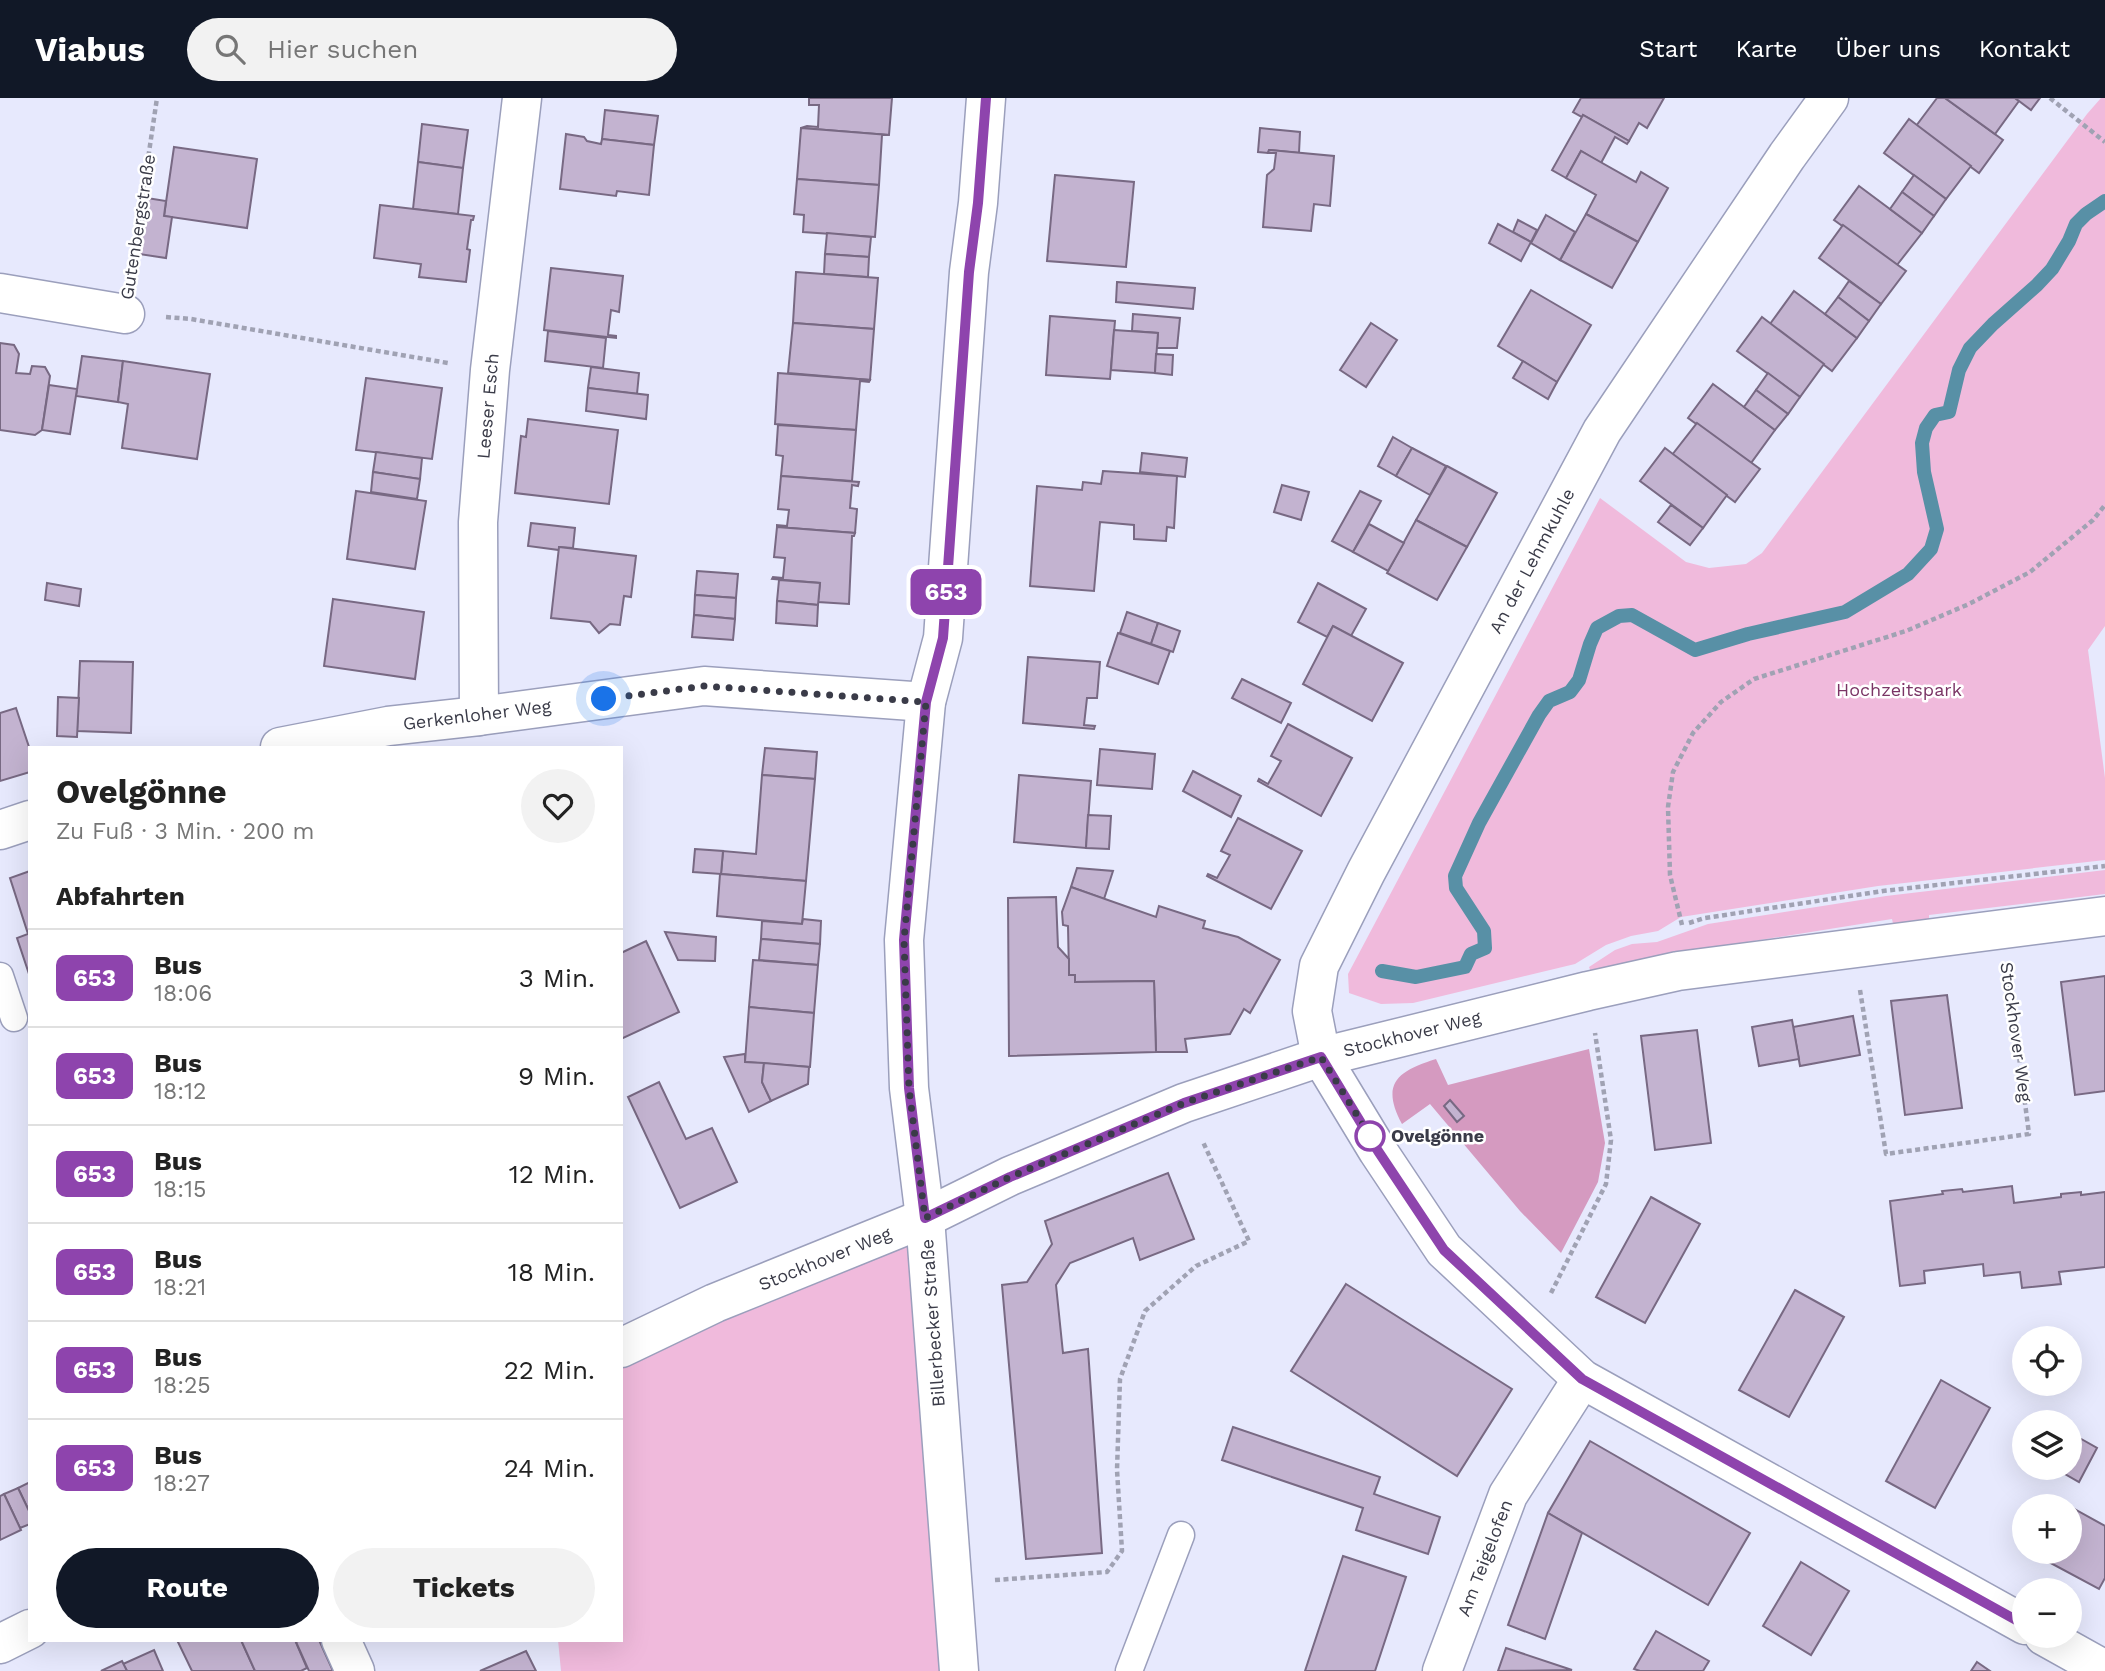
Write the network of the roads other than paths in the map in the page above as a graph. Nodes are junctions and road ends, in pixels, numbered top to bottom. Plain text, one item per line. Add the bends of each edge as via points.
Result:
1 (522, 98) edge
2 (986, 98) edge
3 (1829, 98) edge
4 (0, 293) edge
5 (125, 314) road end
6 (926, 702) junction
7 (480, 716) junction
8 (285, 746) edge
9 (28, 821) edge
10 (0, 830) edge
11 (2105, 916) edge
12 (0, 975) edge
13 (14, 1018) dead end
14 (1321, 1057) junction
15 (925, 1218) junction
16 (623, 1347) edge
17 (1582, 1379) junction
18 (1181, 1535) dead end
19 (2012, 1618) edge
20 (28, 1630) edge
21 (342, 1642) edge
22 (0, 1643) edge
23 (2066, 1648) edge
24 (2105, 1670) edge
25 (355, 1671) edge
26 (959, 1671) edge
27 (1129, 1671) edge
28 (1442, 1671) edge

1 - 7 street, Leeser Esch via 490,370 478,522
2 - 6 street, Billerbecker Straße via 943,638
3 - 14 street, An der Lehmkuhle via 1602,431 1379,848 1319,966 1312,1011
4 - 5 street, Gutenbergstraße
6 - 7 street, Gerkenloher Weg via 704,686
6 - 15 street, Billerbecker Straße via 904,940 909,1088
7 - 8 street, Gerkenloher Weg via 388,726
9 - 10 street
11 - 14 street, Stockhover Weg via 1678,971
12 - 13 lane
14 - 15 street, Stockhover Weg via 1184,1103
14 - 17 street via 1444,1250
15 - 16 street, Stockhover Weg via 715,1303
15 - 26 street, Billerbecker Straße
17 - 19 street
17 - 28 street, Am Teigelofen via 1508,1495
18 - 27 lane
20 - 22 street
21 - 25 street
23 - 24 street

